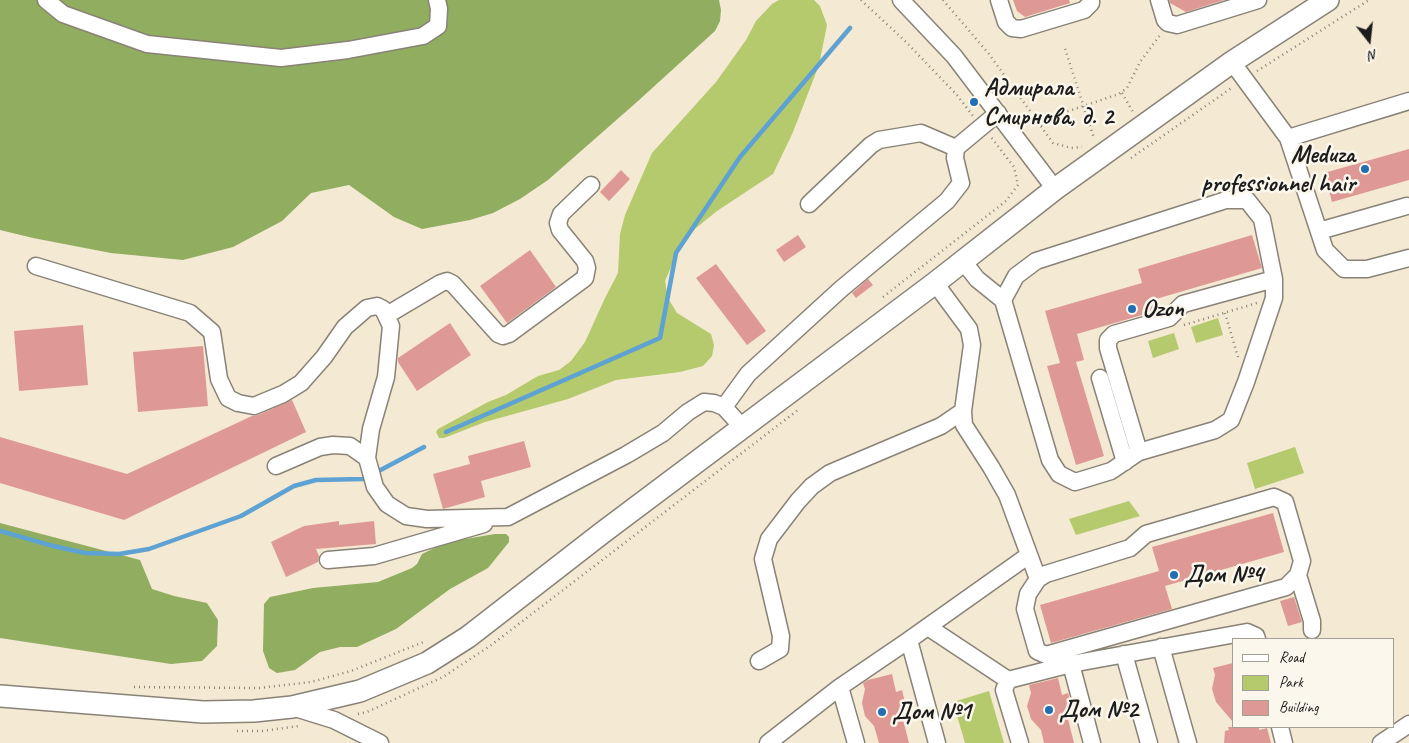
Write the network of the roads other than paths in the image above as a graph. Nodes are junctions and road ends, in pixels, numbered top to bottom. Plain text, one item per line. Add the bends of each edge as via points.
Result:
1 (46, 0) edge
2 (437, 0) edge
3 (901, 0) edge
4 (999, 0) edge
5 (1092, 0) edge
6 (1159, 0) edge
7 (1258, 0) edge
8 (1328, 0) edge
9 (1232, 62) junction
10 (1409, 101) edge
11 (998, 113) junction
12 (1288, 138) junction
13 (956, 148) junction
14 (591, 185) dead end
15 (1055, 189) junction
16 (809, 204) dead end
17 (1407, 206) dead end
18 (1318, 231) junction
19 (1409, 258) edge
20 (963, 261) junction
21 (36, 266) dead end
22 (1274, 279) junction
23 (935, 283) junction
24 (1003, 300) junction
25 (387, 315) junction
26 (1100, 378) dead end
27 (724, 407) junction
28 (963, 411) junction
29 (743, 428) junction
30 (1138, 452) junction
31 (366, 458) junction
32 (1125, 462) junction
33 (276, 466) dead end
34 (508, 517) junction
35 (1029, 555) junction
36 (328, 560) dead end
37 (1298, 575) junction
38 (1038, 579) junction
39 (928, 627) junction
40 (1312, 630) dead end
41 (1257, 638) edge
42 (909, 640) junction
43 (1161, 647) junction
44 (1124, 654) junction
45 (759, 661) dead end
46 (1071, 664) junction
47 (1008, 680) junction
48 (840, 687) junction
49 (0, 696) edge
50 (292, 707) junction
51 (1409, 724) edge
52 (1280, 728) edge
53 (380, 743) edge
54 (768, 743) edge
55 (856, 743) edge
56 (937, 743) edge
57 (1020, 743) edge
58 (1092, 743) edge
59 (1149, 743) edge
60 (1188, 743) edge
61 (1284, 743) edge
62 (1381, 743) edge

1 - 2 street via 63,14 147,44 281,58 423,36 438,26
3 - 11 street via 954,56
4 - 5 street via 1006,22 1012,28 1021,29 1084,10
6 - 7 street via 1168,23 1177,25
8 - 9 main road
9 - 12 street
9 - 15 main road
10 - 12 street
11 - 13 street
11 - 15 street
12 - 18 street
13 - 16 street via 922,133 879,140
13 - 27 street via 955,158 962,183 947,201 841,289 748,374
14 - 25 street via 561,214 558,223 585,261 585,278 509,334 498,334 447,281
15 - 20 main road
17 - 18 street
18 - 19 street via 1325,250 1344,269 1367,269
20 - 23 main road
20 - 24 street via 977,279
21 - 25 street via 190,313 212,332 219,379 228,398 238,404 254,406 301,383 345,327 367,308 377,306
22 - 24 street via 1262,219 1247,200 1226,200 1036,261 1016,276
22 - 30 street via 1274,298 1231,420 1215,430
22 - 30 street via 1183,304 1169,318 1114,334 1108,340
23 - 28 street via 969,330 972,345
23 - 29 main road
24 - 32 street via 1050,460 1059,474 1075,482 1111,471
25 - 31 street via 391,326 386,377
26 - 32 street
27 - 29 street
27 - 34 street via 704,402 663,433 626,455
28 - 35 street via 964,425 1007,495
28 - 45 street via 942,426 830,473 798,501 769,539 763,559 781,636 780,649
29 - 50 main road via 468,637 427,663 360,691
30 - 32 street
31 - 33 street via 350,446 333,445 320,447
31 - 34 street via 375,487 387,504 406,516 427,519
34 - 36 street via 374,556
35 - 38 street
35 - 39 street
37 - 38 street via 1302,561 1285,502 1274,498 1146,534 1130,548
37 - 38 street via 1286,587 1046,655 1037,651 1026,609 1028,594
37 - 40 street
39 - 42 street
39 - 47 street
41 - 43 street via 1247,632
42 - 48 street
42 - 56 street
43 - 44 street
43 - 60 street
44 - 46 street
44 - 59 street
46 - 47 street
46 - 58 street
47 - 57 street via 1004,690
48 - 54 street
48 - 55 street
49 - 50 main road via 203,712 254,712
50 - 53 street via 334,720
51 - 62 street
52 - 61 street

